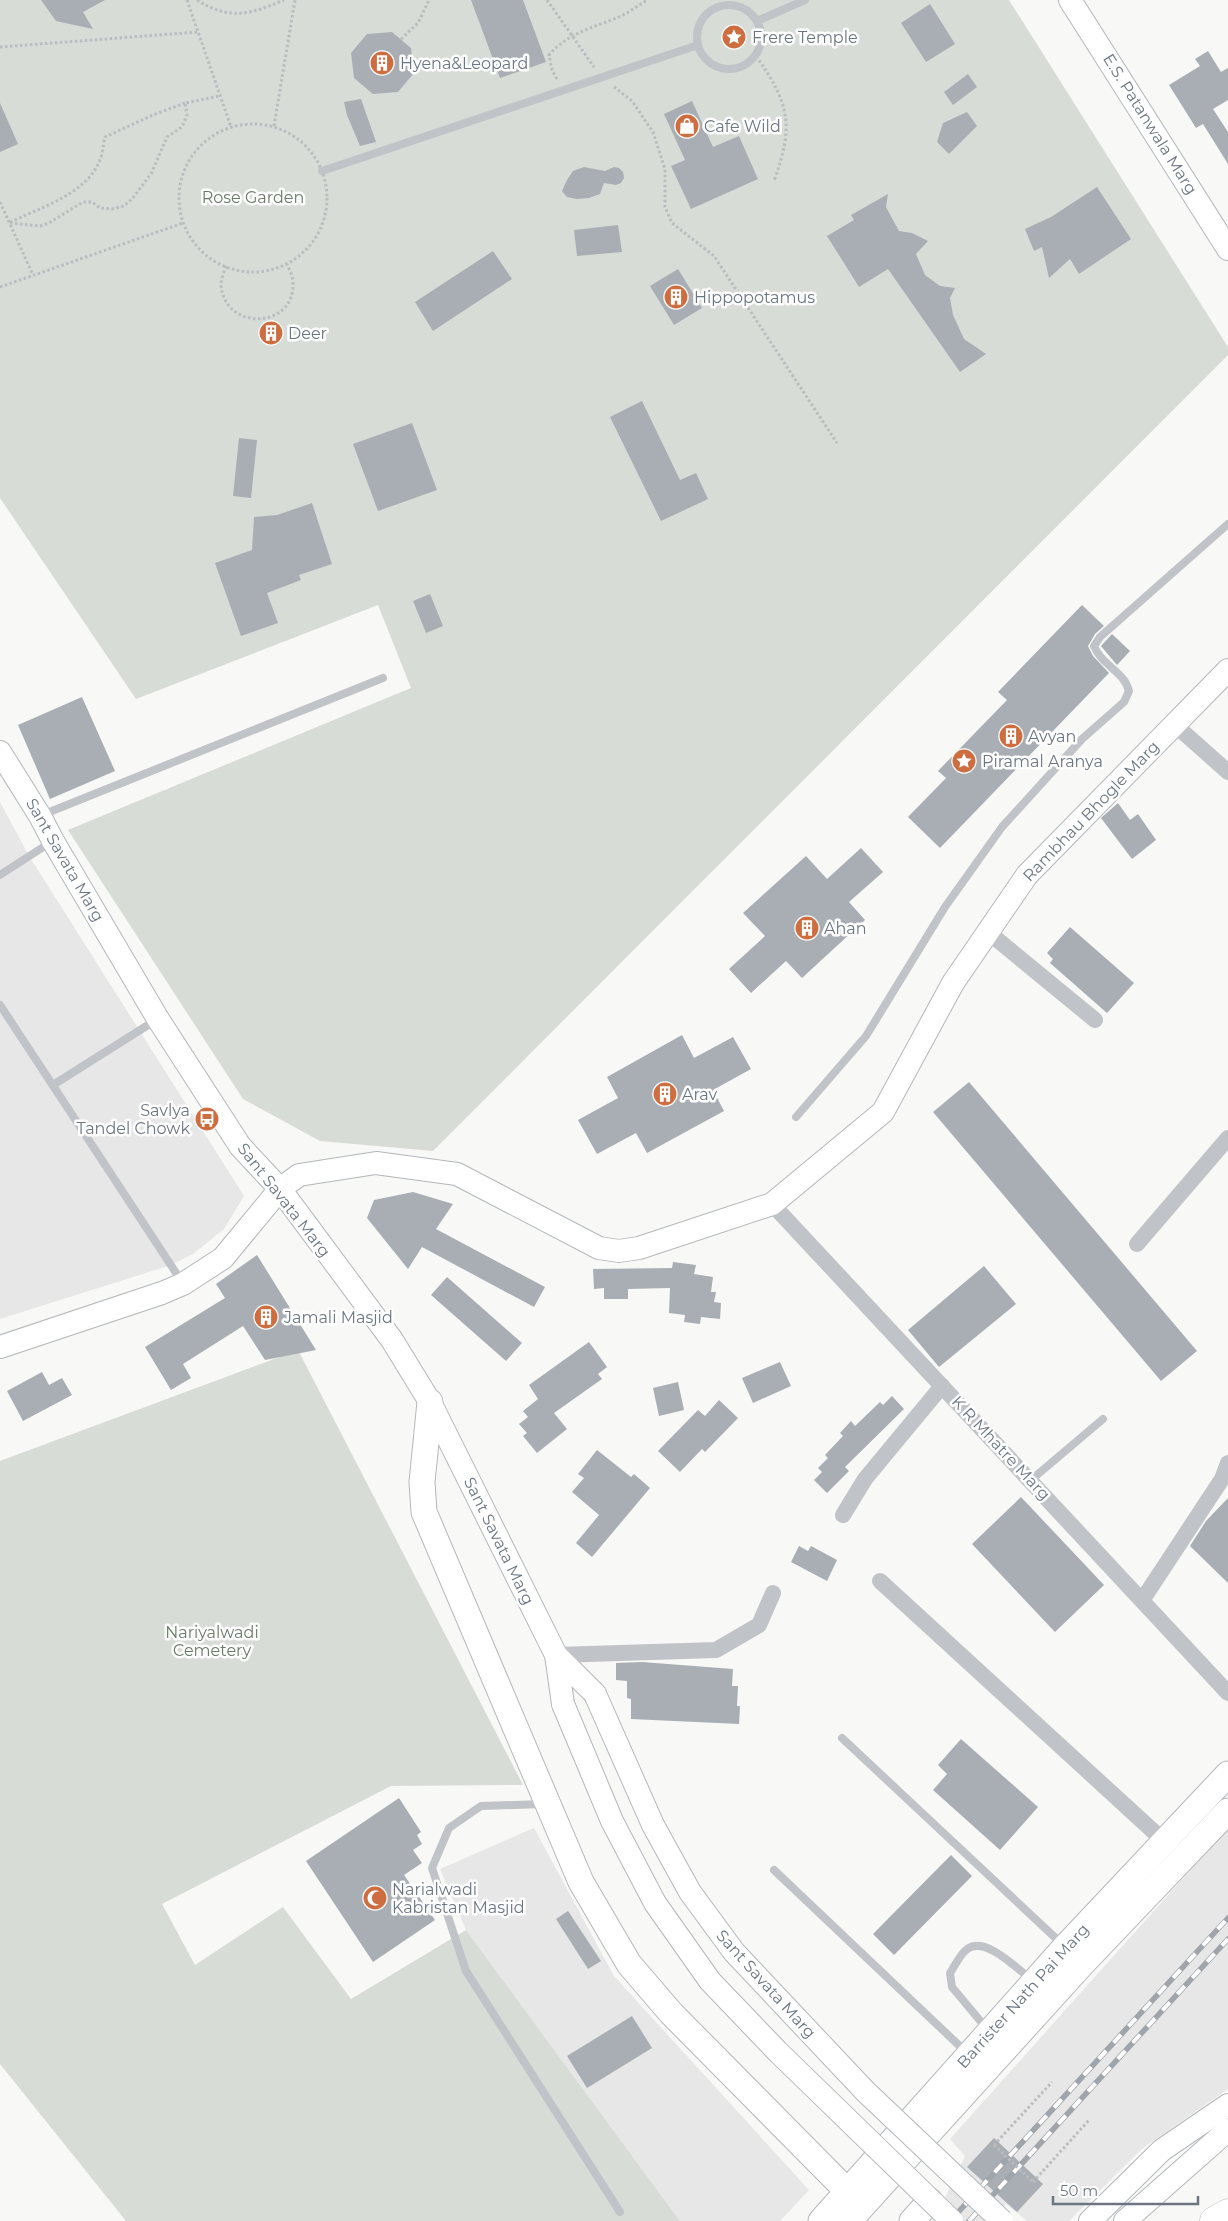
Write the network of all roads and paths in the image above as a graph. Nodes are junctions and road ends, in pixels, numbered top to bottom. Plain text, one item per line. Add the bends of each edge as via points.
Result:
1 (187, 0) edge
2 (197, 0) edge
3 (284, 0) edge
4 (295, 0) edge
5 (429, 0) edge
6 (547, 0) edge
7 (646, 0) edge
8 (805, 0) edge
9 (1070, 0) edge
10 (729, 2) edge
11 (757, 21) junction
12 (198, 32) junction
13 (572, 36) junction
14 (401, 39) dead end
15 (698, 45) junction
16 (0, 48) edge
17 (756, 56) junction
18 (602, 78) junction
19 (574, 87) junction
20 (220, 96) junction
21 (185, 103) junction
22 (274, 126) junction
23 (231, 127) junction
24 (322, 171) junction
25 (774, 182) dead end
26 (0, 202) edge
27 (9, 222) junction
28 (184, 222) junction
29 (1228, 249) edge
30 (287, 264) junction
31 (226, 266) junction
32 (33, 276) junction
33 (0, 287) edge
34 (837, 443) dead end
35 (1228, 524) edge
36 (1228, 670) edge
37 (383, 678) dead end
38 (1174, 724) junction
39 (0, 752) edge
40 (1228, 772) edge
41 (40, 816) junction
42 (53, 841) junction
43 (0, 875) edge
44 (988, 932) junction
45 (0, 1005) edge
46 (158, 1019) junction
47 (1095, 1020) dead end
48 (53, 1085) junction
49 (796, 1117) dead end
50 (1228, 1138) edge
51 (280, 1189) junction
52 (772, 1204) junction
53 (1137, 1244) dead end
54 (183, 1284) junction
55 (0, 1347) edge
56 (942, 1386) junction
57 (430, 1402) junction
58 (1102, 1419) dead end
59 (1228, 1463) edge
60 (1031, 1480) junction
61 (843, 1516) dead end
62 (880, 1581) dead end
63 (773, 1593) dead end
64 (1143, 1599) junction
65 (556, 1655) junction
66 (1228, 1693) edge
67 (842, 1738) dead end
68 (1228, 1774) edge
69 (548, 1804) junction
70 (1228, 1811) edge
71 (1164, 1841) junction
72 (774, 1870) dead end
73 (1074, 1955) junction
74 (1043, 1989) junction
75 (990, 2032) junction
76 (970, 2056) junction
77 (1052, 2082) dead end
78 (1228, 2105) edge
79 (1090, 2119) dead end
80 (1228, 2130) edge
81 (930, 2201) junction
82 (853, 2207) edge
83 (620, 2212) dead end
84 (1228, 2213) edge
85 (821, 2221) edge
86 (912, 2221) edge
87 (952, 2221) edge
88 (1002, 2221) edge
89 (1090, 2221) edge
90 (1125, 2221) edge
91 (1214, 2221) edge

1 - 12 path
2 - 3 path via 214,10 232,14 258,11
4 - 22 path
5 - 14 path via 418,23
6 - 13 path
7 - 13 path via 624,14
8 - 11 lane
9 - 29 street, E.S. Patanwala Marg
10 - 11 lane via 745,9
10 - 15 lane via 704,17 697,35
11 - 17 lane via 762,38
12 - 16 path
12 - 20 path
13 - 18 path
13 - 19 path via 548,55 560,83
15 - 17 lane via 709,63 719,68 740,68
15 - 18 lane
17 - 25 path via 776,83 786,116 786,150
18 - 19 lane
18 - 34 path via 632,101 653,132 665,169 665,207 672,223 714,256
19 - 24 lane
20 - 21 path
20 - 23 path
21 - 27 path via 105,137 100,160 79,186 58,200
21 - 27 path via 187,115 182,127 167,136 147,180 124,206 100,208 92,202 83,202 40,226
22 - 23 path via 252,123
22 - 24 path via 294,136 311,152
23 - 28 path via 209,137 193,154 182,176 179,199
24 - 30 path via 327,192 326,214 305,251
26 - 27 path
27 - 32 path
28 - 31 path via 193,241 208,256
28 - 32 path
30 - 31 path via 267,271 246,272
30 - 31 path via 293,282 290,301 277,315 259,320 240,316 226,303 221,284
32 - 33 path
35 - 49 lane via 1100,637 1094,646 1098,657 1126,681 1129,691 1124,702 1082,739 1002,827 945,907 866,1036
36 - 38 street, Rambhau Bhogle Marg
37 - 41 lane
38 - 40 street
38 - 44 street, Rambhau Bhogle Marg via 1027,875
39 - 41 street, Sant Savata Marg
41 - 42 street, Sant Savata Marg
42 - 43 lane
42 - 46 street, Sant Savata Marg
44 - 47 street
44 - 52 street, Rambhau Bhogle Marg via 954,983 883,1112
45 - 48 lane
46 - 48 lane
46 - 51 street, Sant Savata Marg via 240,1146
48 - 54 lane
50 - 53 street
51 - 52 street, Rambhau Bhogle Marg via 300,1175 376,1163 457,1174 600,1248 619,1251 639,1248
51 - 54 street, Rambhau Bhogle Marg via 223,1258
51 - 57 street, Sant Savata Marg via 392,1340
52 - 56 street, K R Mhatre Marg
54 - 55 street, Rambhau Bhogle Marg via 162,1294
56 - 60 street, K R Mhatre Marg
56 - 61 street via 866,1479
57 - 65 street, Sant Savata Marg
57 - 69 main road via 422,1482 424,1512
58 - 60 lane
59 - 64 street via 1222,1479
60 - 64 street, K R Mhatre Marg
62 - 71 street
63 - 65 street via 759,1625 716,1650
64 - 66 street, K R Mhatre Marg
65 - 81 street, Sant Savata Marg, bridge via 563,1704 612,1821 655,1903 710,1981
65 - 88 street, Sant Savata Marg, bridge via 595,1694 654,1825 690,1892 734,1952 865,2091
67 - 73 lane
68 - 71 main road, Barrister Nath Pai Marg
69 - 82 main road via 581,1882 629,1964
69 - 83 lane via 481,1806 450,1828 432,1868 466,1971
70 - 73 main road, Barrister Nath Pai Marg
71 - 73 main road, Barrister Nath Pai Marg
72 - 76 lane
73 - 74 main road, Barrister Nath Pai Marg
74 - 75 main road, Barrister Nath Pai Marg
74 - 75 lane via 990,1948 976,1945 966,1950 950,1972 952,1988
74 - 82 main road, Barrister Nath Pai Marg
75 - 76 main road, Barrister Nath Pai Marg
76 - 82 main road, Barrister Nath Pai Marg
77 - 79 path, bridge via 994,2146 1033,2182
78 - 89 street via 1162,2150
80 - 90 street
81 - 86 main road
81 - 87 street, Sant Savata Marg, bridge
82 - 85 main road, Barrister Nath Pai Marg
84 - 91 highway

